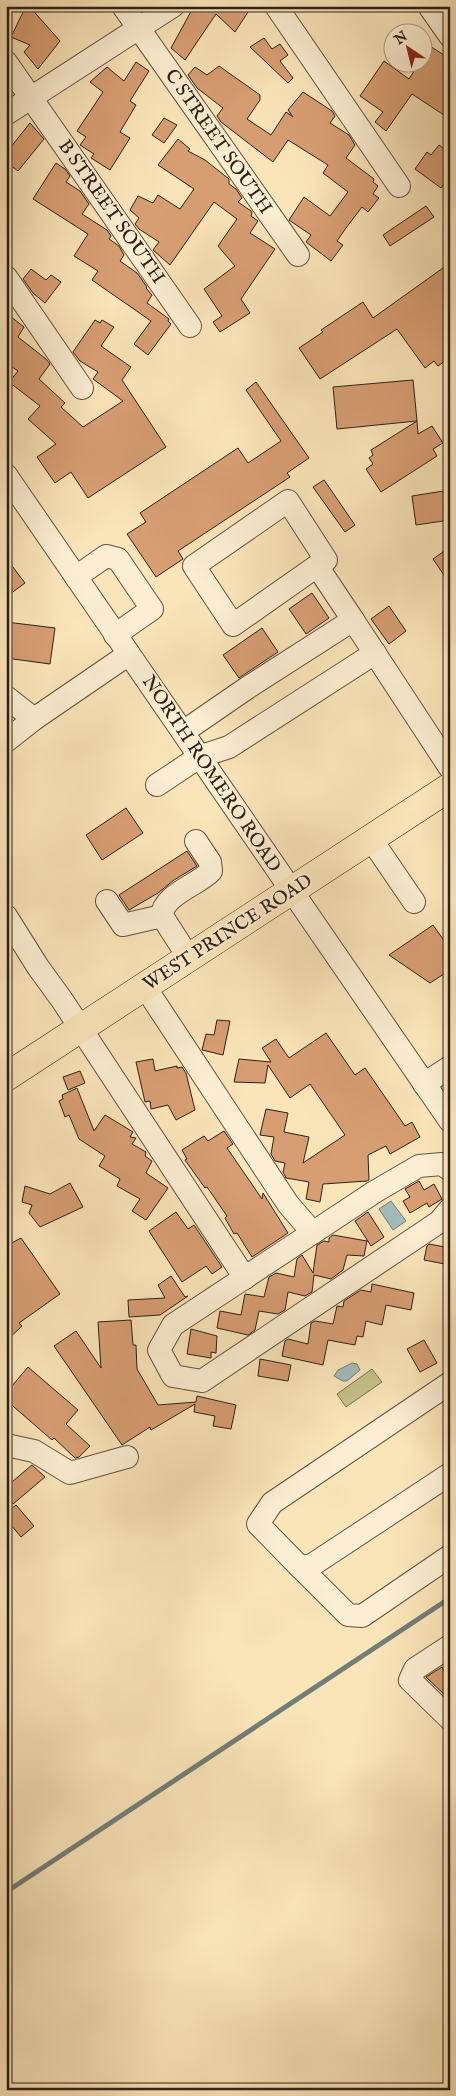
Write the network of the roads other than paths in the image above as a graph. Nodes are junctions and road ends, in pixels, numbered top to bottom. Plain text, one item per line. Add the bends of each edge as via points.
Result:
1 (123, 6) edge
2 (173, 6) edge
3 (276, 6) edge
4 (429, 6) edge
5 (138, 29) junction
6 (450, 36) edge
7 (6, 62) edge
8 (31, 98) junction
9 (6, 114) edge
10 (399, 186) dead end
11 (298, 255) dead end
12 (6, 277) edge
13 (190, 326) dead end
14 (82, 388) dead end
15 (6, 475) edge
16 (317, 566) junction
17 (76, 577) junction
18 (353, 620) junction
19 (116, 635) junction
20 (375, 653) junction
21 (129, 654) junction
22 (6, 698) edge
23 (34, 719) junction
24 (183, 732) junction
25 (6, 741) edge
26 (199, 756) junction
27 (450, 768) edge
28 (157, 785) dead end
29 (450, 787) edge
30 (372, 839) junction
31 (196, 841) dead end
32 (291, 892) junction
33 (107, 901) dead end
34 (414, 902) dead end
35 (6, 916) edge
36 (162, 916) junction
37 (189, 958) junction
38 (145, 987) junction
39 (80, 1029) junction
40 (450, 1067) edge
41 (6, 1077) edge
42 (424, 1084) junction
43 (450, 1121) edge
44 (450, 1170) edge
45 (450, 1209) edge
46 (313, 1233) junction
47 (245, 1278) junction
48 (450, 1382) edge
49 (6, 1445) edge
50 (127, 1456) dead end
51 (450, 1474) edge
52 (450, 1556) edge
53 (300, 1567) junction
54 (450, 1646) edge
55 (450, 1719) edge

1 - 5 street, C STREET SOUTH
2 - 5 street
3 - 10 street
4 - 6 street
5 - 8 street
5 - 11 street, C STREET SOUTH
7 - 8 street, B STREET SOUTH
8 - 9 street
8 - 13 street, B STREET SOUTH
12 - 14 street
15 - 17 street, NORTH ROMERO ROAD
16 - 16 street via 233,625 194,566 288,502 326,560
16 - 18 street
17 - 19 street, NORTH ROMERO ROAD
17 - 19 street via 106,556 118,559 152,610
18 - 20 street
18 - 24 street
19 - 21 street, NORTH ROMERO ROAD
20 - 26 street via 229,746
20 - 27 street
21 - 23 street
21 - 24 street, NORTH ROMERO ROAD
22 - 23 street
23 - 25 street
24 - 26 street, NORTH ROMERO ROAD
26 - 28 street
26 - 32 street, NORTH ROMERO ROAD
29 - 30 main road, WEST PRINCE ROAD
30 - 32 main road, WEST PRINCE ROAD
30 - 34 street
31 - 36 street via 210,862 211,871 166,902
32 - 37 main road, WEST PRINCE ROAD
32 - 42 street, NORTH ROMERO ROAD
33 - 36 street via 123,925
35 - 39 street
36 - 37 street
37 - 38 main road, WEST PRINCE ROAD
38 - 39 main road, WEST PRINCE ROAD
38 - 46 street via 288,1204
39 - 41 main road, WEST PRINCE ROAD
39 - 47 street
40 - 42 street
42 - 43 street, NORTH ROMERO ROAD
44 - 46 street via 442,1164 419,1166
45 - 47 street via 439,1222 202,1381 173,1376 159,1350 173,1325
46 - 47 street
48 - 53 street via 272,1503 258,1524
49 - 50 street via 34,1450 70,1473
51 - 53 street via 312,1565
52 - 53 street via 358,1617 348,1615
54 - 55 street via 415,1669 410,1680

